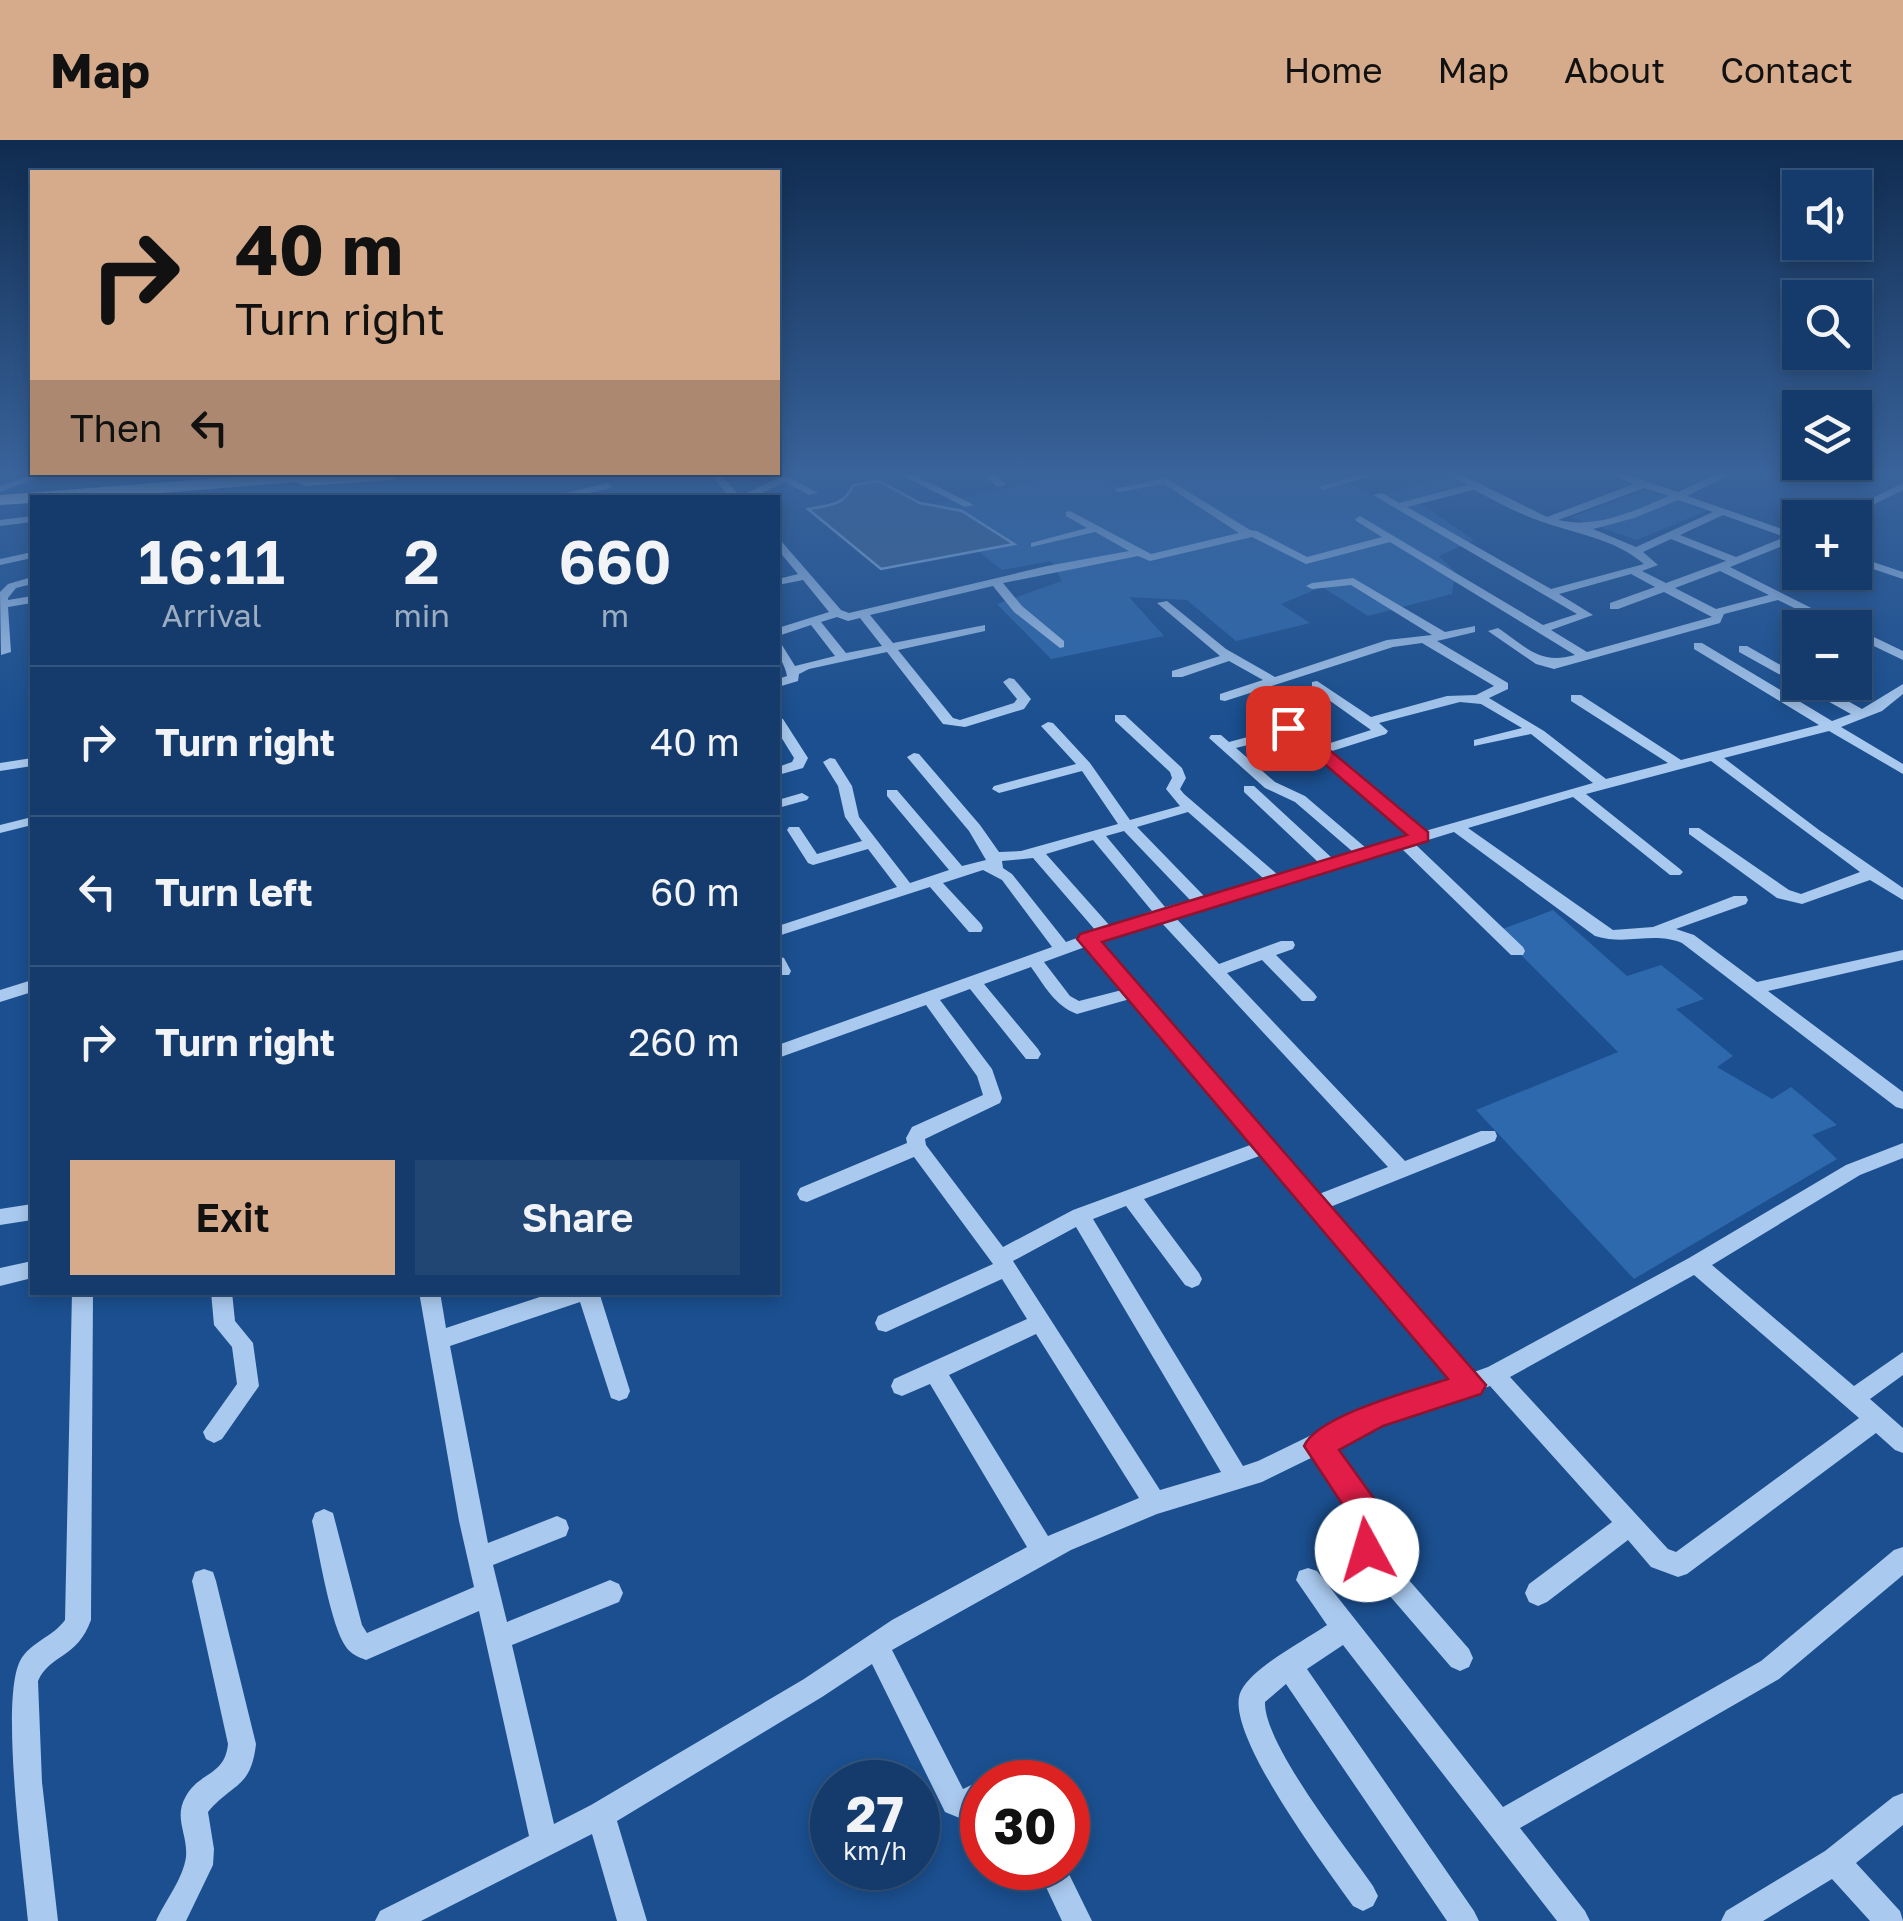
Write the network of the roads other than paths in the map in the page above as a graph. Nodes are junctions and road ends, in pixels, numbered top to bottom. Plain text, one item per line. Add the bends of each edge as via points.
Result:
1 (790, 558) edge
2 (1110, 558) edge
3 (1425, 558) edge
4 (1490, 558) edge
5 (1644, 558) edge
6 (1729, 558) edge
7 (1743, 558) edge
8 (1736, 561) junction
9 (1872, 565) edge
10 (1720, 567) junction
11 (1633, 572) junction
12 (805, 576) junction
13 (1903, 576) edge
14 (30, 581) edge
15 (780, 582) edge
16 (996, 582) junction
17 (1312, 586) dead end
18 (1667, 589) junction
19 (1551, 593) junction
20 (1779, 596) junction
21 (30, 600) edge
22 (1163, 603) dead end
23 (1, 605) edge
24 (1614, 606) dead end
25 (1808, 610) edge
26 (837, 613) junction
27 (1715, 613) junction
28 (864, 615) junction
29 (813, 620) junction
30 (982, 628) dead end
31 (1471, 629) dead end
32 (1543, 629) junction
33 (780, 631) edge
34 (1494, 631) dead end
35 (1444, 636) junction
36 (1426, 640) junction
37 (1872, 640) edge
38 (1060, 644) dead end
39 (1698, 646) dead end
40 (890, 648) junction
41 (1742, 650) dead end
42 (780, 651) edge
43 (4, 652) dead end
44 (1232, 656) junction
45 (1584, 656) junction
46 (1903, 656) edge
47 (842, 658) junction
48 (1782, 671) edge
49 (794, 672) junction
50 (1178, 674) dead end
51 (1273, 681) junction
52 (1009, 682) dead end
53 (780, 683) edge
54 (1317, 685) dead end
55 (1903, 688) edge
56 (1225, 697) dead end
57 (1478, 698) junction
58 (1576, 698) dead end
59 (1835, 700) edge
60 (1886, 701) junction
61 (1903, 711) edge
62 (1863, 715) junction
63 (1120, 718) dead end
64 (1372, 722) junction
65 (780, 725) edge
66 (1048, 726) dead end
67 (1832, 726) junction
68 (1532, 730) junction
69 (1479, 743) dead end
70 (1320, 751) junction
71 (1712, 755) junction
72 (914, 757) dead end
73 (30, 762) edge
74 (830, 762) dead end
75 (1678, 764) junction
76 (1084, 766) junction
77 (0, 767) edge
78 (780, 770) edge
79 (1903, 770) edge
80 (1604, 784) junction
81 (999, 789) dead end
82 (1249, 789) dead end
83 (1574, 792) junction
84 (892, 793) dead end
85 (802, 798) dead end
86 (780, 804) edge
87 (1191, 807) junction
88 (30, 822) edge
89 (1128, 826) junction
90 (1455, 826) junction
91 (0, 830) edge
92 (794, 830) dead end
93 (1694, 831) dead end
94 (1097, 834) junction
95 (1412, 839) junction
96 (872, 843) junction
97 (1036, 852) junction
98 (1364, 854) junction
99 (995, 862) junction
100 (1329, 864) junction
101 (958, 871) junction
102 (1675, 872) dead end
103 (1872, 874) junction
104 (932, 880) junction
105 (1274, 880) junction
106 (1899, 887) edge
107 (906, 888) junction
108 (1740, 900) dead end
109 (1202, 902) junction
110 (1162, 914) junction
111 (974, 928) dead end
112 (1660, 929) junction
113 (780, 930) edge
114 (1097, 936) junction
115 (1288, 945) dead end
116 (1062, 948) junction
117 (1517, 951) dead end
118 (1265, 953) junction
119 (1903, 955) edge
120 (1032, 958) junction
121 (1216, 970) junction
122 (974, 980) junction
123 (30, 987) edge
124 (1757, 988) junction
125 (1135, 992) junction
126 (0, 996) edge
127 (929, 997) junction
128 (1308, 997) dead end
129 (780, 1051) edge
130 (1032, 1054) dead end
131 (1903, 1102) edge
132 (1488, 1136) dead end
133 (1267, 1146) junction
134 (917, 1147) junction
135 (1903, 1150) edge
136 (1402, 1170) junction
137 (806, 1194) dead end
138 (1130, 1196) junction
139 (1316, 1204) junction
140 (30, 1212) edge
141 (1080, 1216) junction
142 (0, 1217) edge
143 (1002, 1263) junction
144 (1696, 1264) junction
145 (30, 1270) edge
146 (0, 1277) edge
147 (1192, 1279) dead end
148 (82, 1295) edge
149 (221, 1295) edge
150 (429, 1295) edge
151 (577, 1295) edge
152 (587, 1295) edge
153 (1041, 1322) junction
154 (886, 1323) dead end
155 (438, 1342) junction
156 (1903, 1362) edge
157 (934, 1372) junction
158 (1483, 1380) junction
159 (902, 1386) dead end
160 (619, 1391) dead end
161 (1853, 1398) junction
162 (1876, 1418) junction
163 (214, 1432) dead end
164 (1903, 1442) edge
165 (1319, 1446) junction
166 (1238, 1479) junction
167 (1156, 1502) junction
168 (324, 1521) dead end
169 (1630, 1524) junction
170 (556, 1528) dead end
171 (1044, 1552) junction
172 (480, 1558) junction
173 (1903, 1558) edge
174 (1308, 1580) dead end
175 (204, 1581) dead end
176 (610, 1593) dead end
177 (488, 1594) junction
178 (1538, 1594) dead end
179 (1344, 1628) junction
180 (498, 1638) junction
181 (876, 1645) junction
182 (1460, 1658) dead end
183 (1291, 1668) junction
184 (960, 1804) edge
185 (1903, 1807) edge
186 (600, 1815) junction
187 (1499, 1825) junction
188 (544, 1845) junction
189 (1836, 1860) junction
190 (1062, 1890) edge
191 (1363, 1896) dead end
192 (43, 1921) edge
193 (171, 1921) edge
194 (390, 1921) edge
195 (632, 1921) edge
196 (1077, 1921) edge
197 (1464, 1921) edge
198 (1575, 1921) edge
199 (1736, 1921) edge
200 (1890, 1921) edge

1 - 12 street
2 - 16 street
3 - 32 street
4 - 19 street
5 - 11 street via 1652,565
6 - 8 street
7 - 8 street
8 - 10 street
9 - 13 street
10 - 18 street
10 - 20 street
11 - 18 street
11 - 19 street
12 - 15 street
12 - 26 street
14 - 23 street via 8,589
16 - 28 street
16 - 38 street
17 - 35 street via 1353,581
18 - 24 street
18 - 27 street
19 - 32 street via 1587,617
20 - 25 street
20 - 27 street
21 - 23 street
22 - 44 street
23 - 43 street
26 - 28 street
26 - 29 street
27 - 45 street via 1716,620
28 - 40 street
29 - 33 street
29 - 47 street
30 - 40 street
31 - 35 street
32 - 45 street
34 - 45 street via 1544,664
35 - 36 street
36 - 51 street via 1391,643
36 - 57 street via 1503,686
37 - 46 street
39 - 67 street
40 - 47 street
40 - 52 street via 953,724 1023,703
41 - 48 street
42 - 49 street
44 - 50 street
44 - 51 street
47 - 49 street
49 - 53 street
51 - 56 street
54 - 64 street
55 - 60 street
57 - 64 street
57 - 68 street
58 - 75 street
59 - 62 street
60 - 61 street
60 - 62 street
62 - 67 street
63 - 87 street via 1177,771 1173,789
64 - 70 street via 1379,734
65 - 78 street via 801,758
66 - 76 street
67 - 71 street
67 - 79 street
68 - 69 street
68 - 80 street
70 - 95 street
70 - 98 street via 1288,728 1221,742
71 - 75 street
71 - 103 street
72 - 99 street
73 - 77 street
74 - 96 street via 848,810
75 - 80 street
76 - 81 street
76 - 89 street
80 - 83 street
82 - 100 street
83 - 90 street
83 - 102 street
84 - 101 street
85 - 86 street
87 - 89 street
87 - 105 street
88 - 91 street
89 - 94 street
89 - 109 street
90 - 95 street
90 - 112 street via 1600,932 1621,938
92 - 96 street via 813,860
93 - 103 street via 1796,898
94 - 97 street
94 - 110 street
95 - 98 street
95 - 117 street via 1464,904
96 - 107 street
97 - 99 street
97 - 114 street
98 - 100 street
99 - 101 street
99 - 116 street
100 - 105 street
101 - 104 street
103 - 106 street
104 - 107 street
104 - 111 street
105 - 109 street
107 - 113 street
108 - 112 street
109 - 110 street
110 - 114 street
110 - 121 street
112 - 124 street via 1688,939
114 - 116 street
114 - 125 street
115 - 118 street
116 - 120 street
118 - 121 street
118 - 128 street
119 - 124 street
120 - 122 street
120 - 125 street via 1077,1008
121 - 136 street
122 - 127 street
122 - 130 street
123 - 126 street
124 - 131 street
125 - 133 street
127 - 129 street
127 - 134 street via 986,1074 993,1098 920,1132
132 - 136 street
133 - 138 street
133 - 139 street
134 - 137 street
134 - 143 street
135 - 144 street via 1853,1170
136 - 139 street
138 - 141 street
138 - 147 street
139 - 158 street
140 - 142 street
141 - 143 street
141 - 166 street
143 - 153 street
143 - 154 street
144 - 158 street
144 - 161 street
145 - 146 street
148 - 192 street via 78,1620 69,1638 37,1658 25,1688
149 - 163 street via 226,1326 242,1343 248,1386
150 - 155 street
151 - 155 street
152 - 160 street
153 - 157 street
153 - 167 street
155 - 172 street
156 - 161 street
157 - 159 street
157 - 171 street
158 - 165 street via 1375,1416
158 - 169 street
161 - 162 street
162 - 164 street
162 - 169 street via 1678,1565 1660,1558
165 - 166 street
165 - 182 street via 1374,1525 1367,1550
166 - 167 street
167 - 171 street
168 - 177 street via 350,1628 366,1647
169 - 178 street
170 - 172 street
171 - 181 street
172 - 177 street
173 - 187 street via 1770,1670
174 - 179 street
175 - 193 street via 242,1759 198,1803 192,1817 200,1859
176 - 180 street
177 - 180 street
179 - 183 street
179 - 187 street
180 - 188 street
181 - 184 street
181 - 186 street
183 - 191 street via 1253,1695 1251,1718
183 - 197 street
185 - 189 street
186 - 188 street
186 - 195 street
187 - 198 street
188 - 194 street
189 - 199 street
189 - 200 street
190 - 196 street

